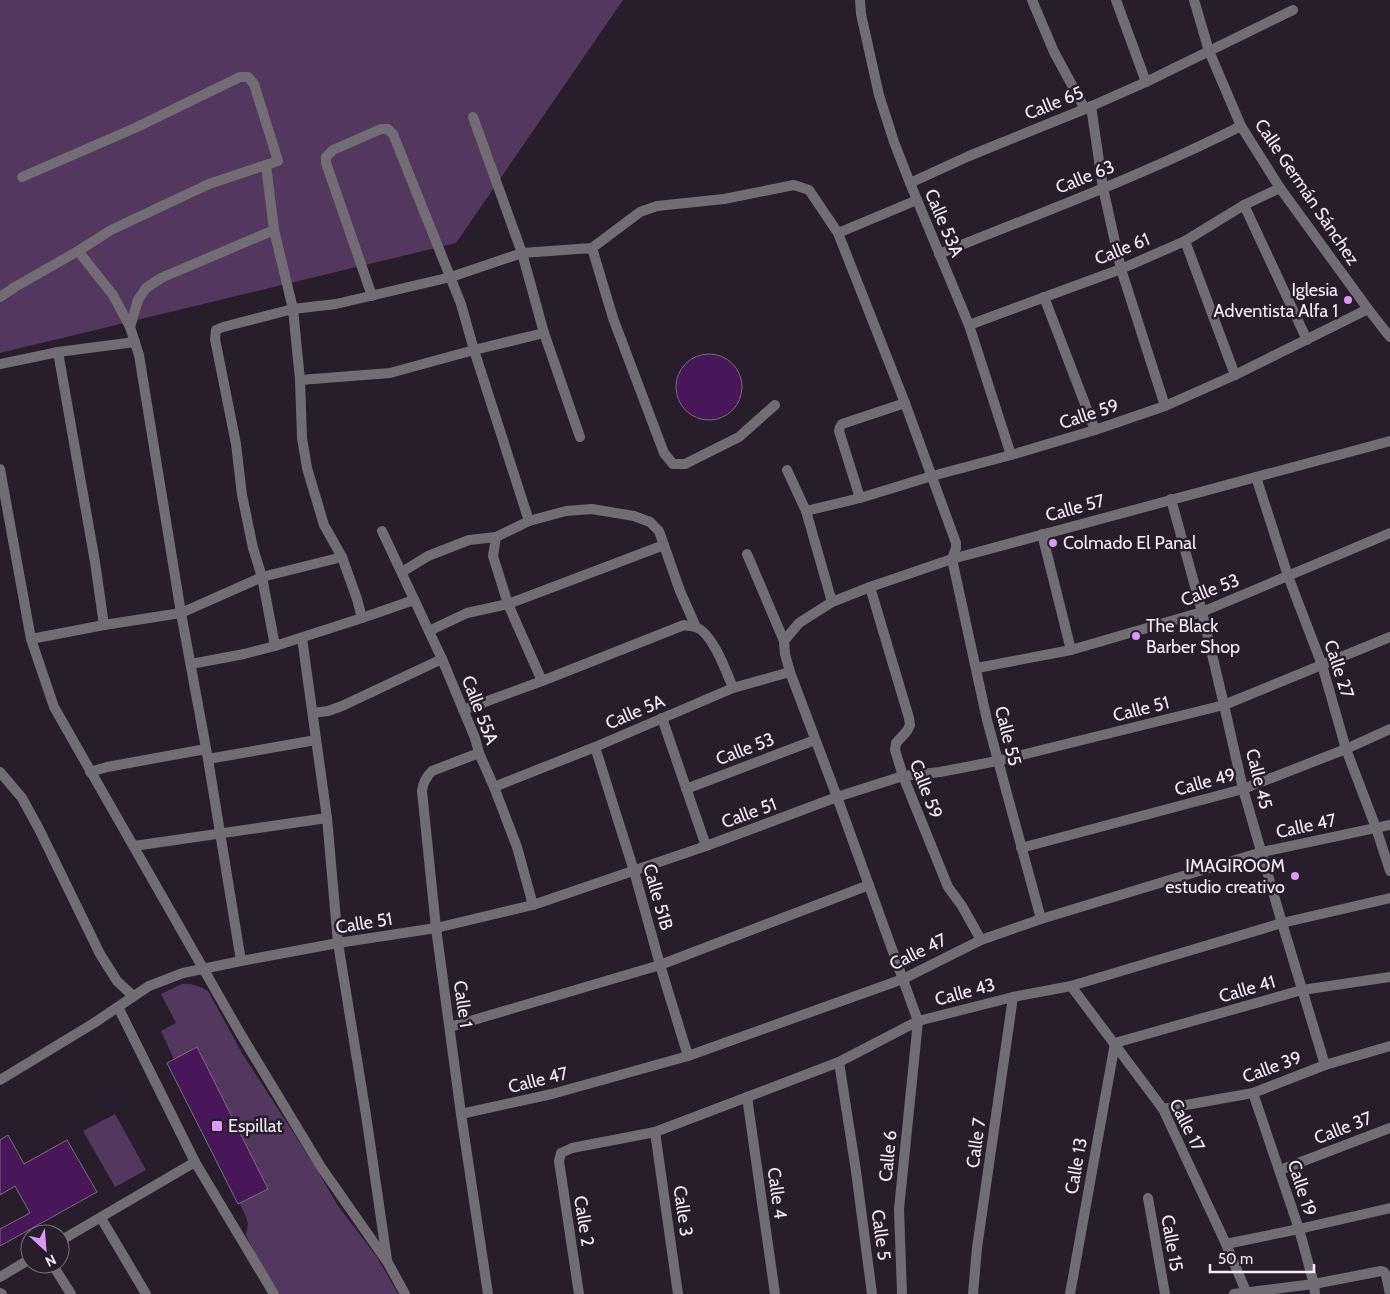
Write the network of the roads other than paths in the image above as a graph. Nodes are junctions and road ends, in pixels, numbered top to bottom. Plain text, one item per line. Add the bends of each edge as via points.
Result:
1 (860, 0) edge
2 (1032, 0) edge
3 (1116, 0) edge
4 (1194, 0) edge
5 (1293, 10) dead end
6 (1209, 51) junction
7 (1146, 82) junction
8 (1088, 108) junction
9 (472, 116) dead end
10 (1241, 126) junction
11 (266, 165) junction
12 (22, 177) dead end
13 (910, 183) junction
14 (1103, 188) junction
15 (1280, 188) junction
16 (917, 200) junction
17 (1244, 205) junction
18 (274, 230) junction
19 (838, 233) junction
20 (1185, 241) junction
21 (592, 248) junction
22 (78, 251) junction
23 (522, 253) junction
24 (939, 254) junction
25 (1121, 269) junction
26 (451, 277) junction
27 (372, 296) junction
28 (1044, 296) junction
29 (0, 297) edge
30 (293, 309) junction
31 (1368, 310) junction
32 (969, 325) junction
33 (130, 327) junction
34 (544, 333) junction
35 (1390, 336) edge
36 (1308, 340) junction
37 (135, 342) junction
38 (474, 350) junction
39 (58, 352) junction
40 (0, 364) edge
41 (1235, 376) junction
42 (300, 380) junction
43 (905, 403) junction
44 (775, 405) dead end
45 (1165, 406) junction
46 (1095, 430) junction
47 (580, 437) dead end
48 (1390, 441) edge
49 (1012, 455) junction
50 (0, 469) edge
51 (787, 470) dead end
52 (932, 476) junction
53 (1256, 477) junction
54 (860, 498) junction
55 (1171, 499) junction
56 (806, 511) junction
57 (529, 521) junction
58 (382, 531) dead end
59 (1390, 533) edge
60 (1042, 534) junction
61 (496, 537) junction
62 (664, 545) junction
63 (747, 554) dead end
64 (342, 557) junction
65 (952, 559) junction
66 (402, 572) junction
67 (1288, 576) junction
68 (262, 577) junction
69 (870, 587) junction
70 (414, 600) junction
71 (832, 602) junction
72 (508, 604) junction
73 (1202, 612) junction
74 (181, 613) junction
75 (362, 618) junction
76 (104, 625) junction
77 (696, 627) junction
78 (429, 631) junction
79 (1390, 637) edge
80 (302, 638) junction
81 (31, 639) junction
82 (784, 641) junction
83 (275, 646) junction
84 (1071, 650) junction
85 (442, 659) junction
86 (192, 664) junction
87 (1322, 665) junction
88 (976, 668) junction
89 (790, 672) junction
90 (542, 681) junction
91 (733, 688) junction
92 (1224, 705) junction
93 (463, 710) junction
94 (313, 713) junction
95 (662, 718) junction
96 (1390, 729) edge
97 (316, 740) junction
98 (815, 740) junction
99 (594, 747) junction
100 (1346, 749) junction
101 (207, 754) junction
102 (479, 754) junction
103 (997, 761) junction
104 (0, 772) edge
105 (90, 772) junction
106 (903, 776) junction
107 (494, 787) junction
108 (686, 789) junction
109 (1243, 789) junction
110 (837, 797) junction
111 (327, 818) junction
112 (1390, 825) edge
113 (1376, 828) junction
114 (220, 833) junction
115 (134, 846) junction
116 (706, 846) junction
117 (1022, 848) junction
118 (1262, 852) junction
119 (1390, 870) edge
120 (634, 871) junction
121 (869, 885) junction
122 (1390, 898) edge
123 (533, 905) junction
124 (1040, 919) junction
125 (1282, 923) junction
126 (436, 928) junction
127 (981, 940) junction
128 (338, 943) junction
129 (241, 961) junction
130 (660, 965) junction
131 (203, 969) junction
132 (1390, 977) edge
133 (904, 979) junction
134 (1071, 986) junction
135 (1302, 990) junction
136 (133, 996) junction
137 (1013, 997) junction
138 (118, 1007) junction
139 (918, 1022) junction
140 (450, 1027) junction
141 (1115, 1043) junction
142 (1390, 1046) edge
143 (688, 1056) junction
144 (839, 1062) junction
145 (1326, 1065) junction
146 (0, 1080) edge
147 (1254, 1093) junction
148 (747, 1097) junction
149 (1163, 1109) junction
150 (461, 1114) junction
151 (1390, 1128) edge
152 (655, 1132) junction
153 (561, 1153) joint
154 (195, 1162) junction
155 (1280, 1170) junction
156 (1148, 1198) dead end
157 (1390, 1208) edge
158 (101, 1218) junction
159 (1299, 1229) junction
160 (70, 1235) edge
161 (1226, 1244) junction
162 (388, 1263) junction
163 (20, 1265) edge
164 (58, 1274) edge
165 (0, 1277) edge
166 (1314, 1289) edge
167 (1247, 1293) edge
168 (71, 1294) edge
169 (146, 1294) edge
170 (274, 1294) edge
171 (405, 1294) edge
172 (488, 1294) edge
173 (579, 1294) edge
174 (678, 1294) edge
175 (775, 1294) edge
176 (872, 1294) edge
177 (902, 1294) edge
178 (973, 1294) edge
179 (1070, 1294) edge
180 (1164, 1294) edge
181 (1234, 1294) edge
182 (1390, 1294) edge

1 - 13 street, Calle 53A via 878,95
2 - 8 street via 1054,52
3 - 7 street
4 - 6 street, Calle Germán Sánchez
5 - 6 street, Calle 65
6 - 7 street, Calle 65
6 - 10 street, Calle Germán Sánchez
7 - 8 street, Calle 65
8 - 13 street, Calle 65
8 - 14 street
9 - 23 street
10 - 14 street, Calle 63
10 - 15 street, Calle Germán Sánchez
11 - 12 street via 278,161 254,84 248,77 240,77 135,128
11 - 18 street
11 - 22 street via 209,184 112,230
13 - 16 street, Calle 53A
14 - 24 street, Calle 63
14 - 25 street
15 - 17 street, Calle 61
15 - 31 street, Calle Germán Sánchez
16 - 19 street
16 - 24 street, Calle 53A
17 - 20 street, Calle 61
17 - 36 street
18 - 30 street
18 - 33 street via 161,278 146,288 138,300
19 - 21 street, Calle 55 via 809,190 794,185 724,199 657,206 640,212
19 - 43 street, Calle 55
20 - 25 street, Calle 61
20 - 41 street
21 - 23 street
21 - 44 street via 612,318 664,453 673,464 686,464 739,436
22 - 29 street
22 - 33 street via 113,295
23 - 26 street
23 - 34 street
24 - 32 street, Calle 53A
25 - 28 street, Calle 61
25 - 45 street
26 - 27 street
26 - 27 street via 393,134 388,129 381,129 333,150 326,157
26 - 38 street
27 - 30 street
28 - 32 street, Calle 61
28 - 46 street
30 - 42 street
30 - 68 street via 223,327 215,334 236,444 242,495
31 - 35 street, Calle Germán Sánchez
31 - 36 street, Calle 59
32 - 49 street, Calle 53A
33 - 37 street
34 - 38 street
34 - 47 street
36 - 41 street, Calle 59
37 - 39 street
37 - 74 street
38 - 42 street via 390,373
38 - 57 street
39 - 40 street
39 - 76 street
41 - 45 street, Calle 59
42 - 64 street via 302,438 307,468 324,525
43 - 52 street, Calle 55
43 - 54 street via 840,426
45 - 46 street, Calle 59
46 - 49 street, Calle 59
48 - 53 street, Calle 57
49 - 52 street, Calle 59
50 - 81 street
51 - 56 street
52 - 54 street, Calle 59
52 - 65 street, Calle 55 via 956,543
53 - 55 street, Calle 57
53 - 67 street, Calle 27
54 - 56 street, Calle 59
55 - 60 street, Calle 57
55 - 73 street, Calle 45
56 - 71 street
57 - 61 street
57 - 62 street via 566,511 592,509 617,512 650,522 659,531
58 - 66 street, Calle 55A
59 - 67 street, Calle 53
60 - 65 street, Calle 57
60 - 84 street
61 - 66 street via 469,540 428,556
61 - 72 street via 493,556
62 - 72 street
62 - 77 street
63 - 82 street
64 - 68 street
64 - 75 street
65 - 69 street, Calle 57
65 - 88 street, Calle 55
66 - 70 street, Calle 55A
67 - 73 street, Calle 53
67 - 87 street, Calle 27
68 - 74 street
68 - 83 street
69 - 71 street, Calle 57
69 - 106 street, Calle 59 via 909,718 907,731 896,743 895,750
70 - 75 street
70 - 78 street, Calle 55A
71 - 82 street, Calle 57 via 799,623
72 - 78 street via 467,613
72 - 90 street
73 - 84 street, Calle 53
73 - 92 street, Calle 45
74 - 76 street
74 - 86 street
75 - 80 street
76 - 81 street
77 - 90 street via 684,625
77 - 91 street via 718,653
78 - 85 street, Calle 55A
79 - 87 street, Calle 51
80 - 83 street
80 - 94 street
81 - 105 street via 54,707
82 - 89 street
83 - 86 street
84 - 88 street, Calle 53
85 - 93 street, Calle 55A
85 - 94 street via 342,706
86 - 101 street
87 - 92 street, Calle 51
87 - 100 street, Calle 27
88 - 103 street, Calle 55
89 - 91 street, Calle 5A
89 - 98 street
90 - 93 street
91 - 95 street, Calle 5A
92 - 103 street, Calle 51
92 - 109 street, Calle 45
93 - 102 street, Calle 55A
94 - 97 street
95 - 99 street, Calle 5A
95 - 108 street
96 - 100 street, Calle 49
97 - 101 street
97 - 111 street
98 - 108 street, Calle 53
98 - 110 street
99 - 107 street, Calle 5A
99 - 120 street, Calle 51B
100 - 109 street, Calle 49
100 - 113 street, Calle 27
101 - 105 street
101 - 114 street
102 - 107 street, Calle 55A
102 - 126 street, Calle 1 via 432,771 423,783
103 - 106 street, Calle 51
103 - 117 street, Calle 55
104 - 136 street via 22,798 100,954 117,981
105 - 115 street
106 - 110 street, Calle 51
106 - 127 street, Calle 59 via 948,887
107 - 123 street, Calle 55A via 517,847
108 - 116 street
109 - 117 street, Calle 49
109 - 118 street, Calle 45
110 - 116 street, Calle 51
110 - 121 street
111 - 114 street
111 - 128 street
112 - 113 street, Calle 47
113 - 118 street, Calle 47
113 - 119 street, Calle 27
114 - 115 street
114 - 129 street
115 - 131 street
116 - 120 street, Calle 51
117 - 124 street, Calle 55
118 - 124 street, Calle 47
118 - 125 street, Calle 45
120 - 123 street, Calle 51
120 - 130 street, Calle 51B
121 - 130 street
121 - 133 street
122 - 125 street, Calle 43
123 - 126 street, Calle 51
124 - 127 street, Calle 47
125 - 134 street, Calle 43
125 - 135 street, Calle 45
126 - 128 street, Calle 51
126 - 140 street, Calle 1
127 - 133 street, Calle 47
128 - 129 street, Calle 51
128 - 162 street
129 - 131 street, Calle 51
130 - 140 street
130 - 143 street, Calle 51B
131 - 136 street, Calle 51 via 168,978
131 - 162 street via 321,1167
132 - 135 street, Calle 41
133 - 139 street
133 - 143 street, Calle 47
134 - 137 street, Calle 43
134 - 141 street, Calle 17
135 - 141 street, Calle 41
135 - 145 street, Calle 45
136 - 138 street, Calle 51
137 - 139 street, Calle 43
137 - 178 street, Calle 7
138 - 146 street, Calle 51
138 - 154 street
139 - 144 street, Calle 43
139 - 177 street, Calle 6 via 899,1209
140 - 150 street, Calle 1
141 - 149 street, Calle 17
141 - 179 street, Calle 13
142 - 145 street, Calle 39
143 - 150 street, Calle 47 via 552,1094
144 - 148 street, Calle 43
144 - 176 street, Calle 5
145 - 147 street, Calle 39
147 - 149 street, Calle 39
147 - 155 street, Calle 19
148 - 152 street, Calle 43
148 - 175 street, Calle 4
149 - 161 street, Calle 17
150 - 172 street, Calle 1
151 - 155 street, Calle 37
152 - 153 street, Calle 43
152 - 174 street, Calle 3
153 - 173 street, Calle 2 via 559,1161
154 - 158 street
154 - 170 street
155 - 159 street, Calle 19
156 - 180 street, Calle 15
157 - 159 street
158 - 160 street
158 - 169 street
159 - 161 street
159 - 166 street, Calle 19
161 - 167 street, Calle 17
162 - 171 street
163 - 165 street
164 - 168 street
166 - 167 street
166 - 182 street via 1381,1271 1386,1275
167 - 181 street

